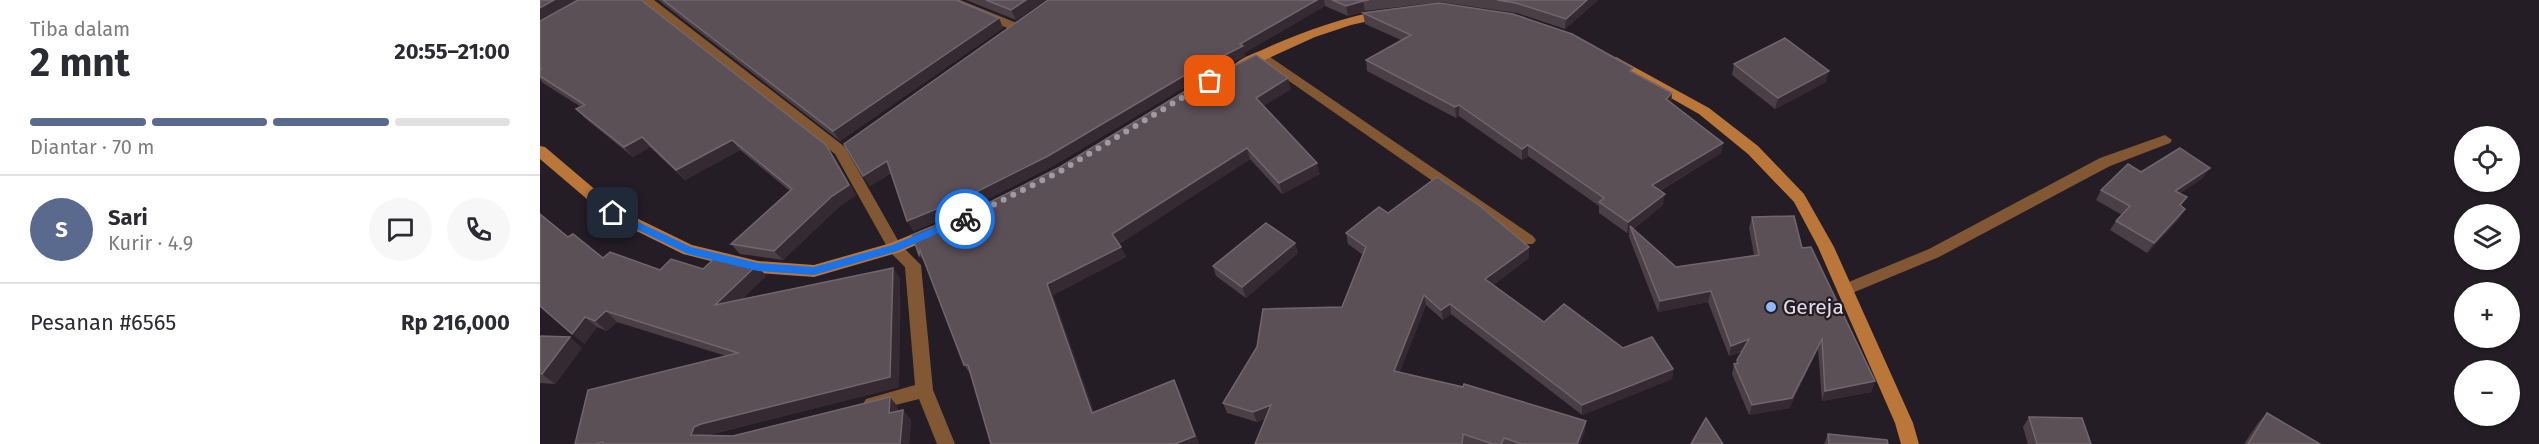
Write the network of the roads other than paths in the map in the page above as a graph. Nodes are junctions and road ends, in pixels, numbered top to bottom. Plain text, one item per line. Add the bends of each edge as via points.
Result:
1 (646, 0) edge
2 (949, 0) edge
3 (1397, 13) edge
4 (1018, 28) edge
5 (1261, 55) junction
6 (1607, 56) edge
7 (1222, 75) edge
8 (2165, 140) dead end
9 (540, 151) edge
10 (948, 226) edge
11 (1528, 240) dead end
12 (895, 248) junction
13 (1845, 290) junction
14 (924, 390) junction
15 (858, 407) edge
16 (946, 444) edge
17 (1910, 444) edge

1 - 12 street via 844,148
2 - 4 street
3 - 5 street via 1365,17
5 - 7 street
5 - 11 street
6 - 13 street via 1704,111 1753,150 1799,198 1827,247
8 - 13 street via 2104,162 1934,253
9 - 12 street via 613,213 688,250 758,267 814,271
10 - 12 street
12 - 14 street via 912,265
13 - 17 street
14 - 15 street
14 - 16 street

